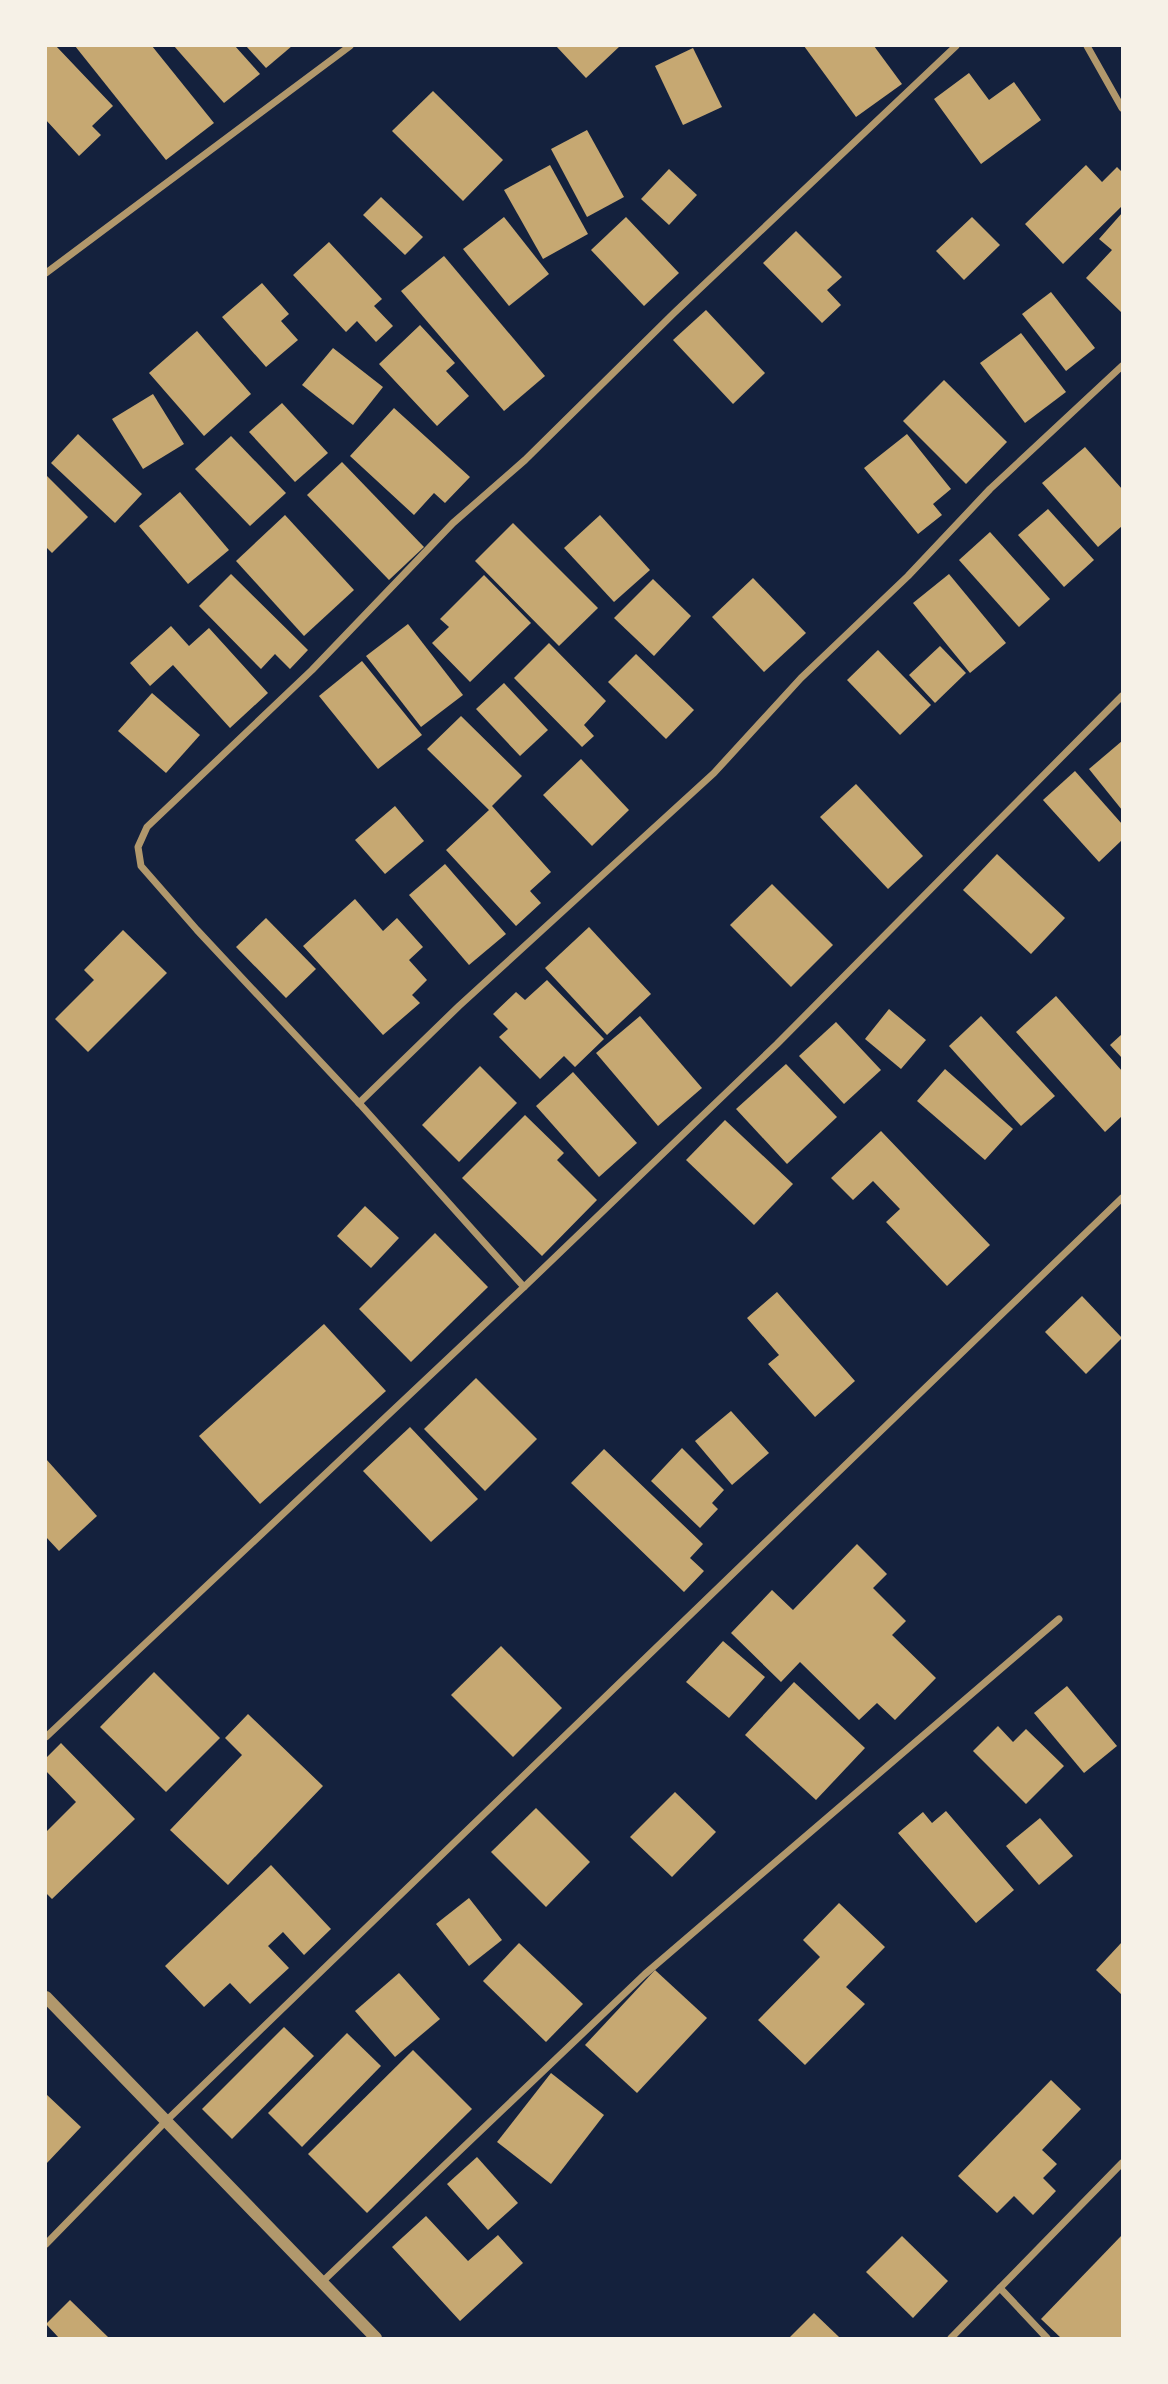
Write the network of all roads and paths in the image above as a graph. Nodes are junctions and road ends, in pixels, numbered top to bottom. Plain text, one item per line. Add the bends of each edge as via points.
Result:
1 (350, 46) edge
2 (956, 46) edge
3 (1087, 46) edge
4 (1122, 108) edge
5 (46, 273) edge
6 (1122, 366) edge
7 (1122, 696) edge
8 (359, 1103) junction
9 (1122, 1198) edge
10 (524, 1287) junction
11 (1059, 1619) dead end
12 (46, 1737) edge
13 (46, 1997) edge
14 (166, 2121) junction
15 (1122, 2163) edge
16 (46, 2244) edge
17 (322, 2282) junction
18 (1000, 2288) junction
19 (376, 2339) edge
20 (951, 2339) edge
21 (1048, 2339) edge

1 - 5 street
2 - 8 street via 525,460 453,523 312,670 147,827 138,847 141,866
3 - 4 street
6 - 8 street via 990,489 908,576 800,678 714,773 458,1006
7 - 10 street via 777,1044
8 - 10 street
9 - 14 street
10 - 12 street
11 - 17 street via 645,1974
13 - 14 street
14 - 16 street
14 - 17 street
15 - 18 street
17 - 19 street
18 - 20 street
18 - 21 street

